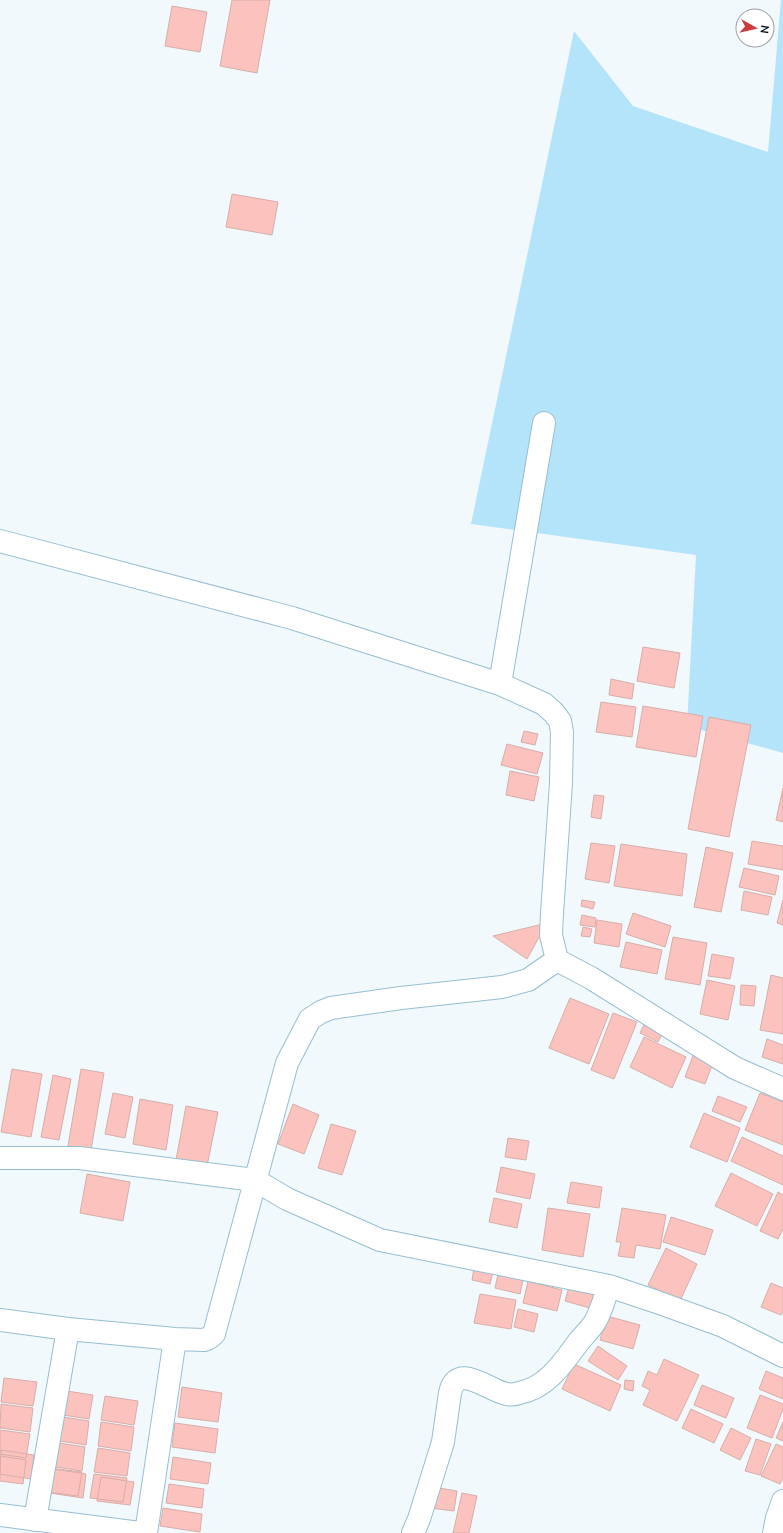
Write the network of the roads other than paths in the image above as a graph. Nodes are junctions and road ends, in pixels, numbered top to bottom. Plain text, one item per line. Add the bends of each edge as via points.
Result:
1 (544, 423) dead end
2 (0, 541) edge
3 (500, 684) junction
4 (557, 960) junction
5 (783, 1089) edge
6 (0, 1158) edge
7 (255, 1180) junction
8 (609, 1286) junction
9 (0, 1320) edge
10 (68, 1329) junction
11 (175, 1339) junction
12 (783, 1356) edge
13 (0, 1515) edge
14 (35, 1520) junction
15 (140, 1533) edge
16 (146, 1533) edge
17 (413, 1533) edge

1 - 3 street
2 - 3 street via 292,618
3 - 4 street via 544,704 560,721 561,782 551,935
4 - 5 street via 591,978 735,1068
4 - 7 street via 528,980 502,987 331,1008 310,1019 287,1063
6 - 7 street via 79,1158
7 - 8 street via 287,1199 380,1240
7 - 11 street via 214,1334 204,1340
8 - 12 street via 723,1326
8 - 17 street via 597,1320 547,1380 520,1393 506,1394 475,1380 459,1379 455,1382 450,1393 443,1442
9 - 10 street
10 - 11 street
10 - 14 street
11 - 16 street
13 - 14 street
14 - 15 street

